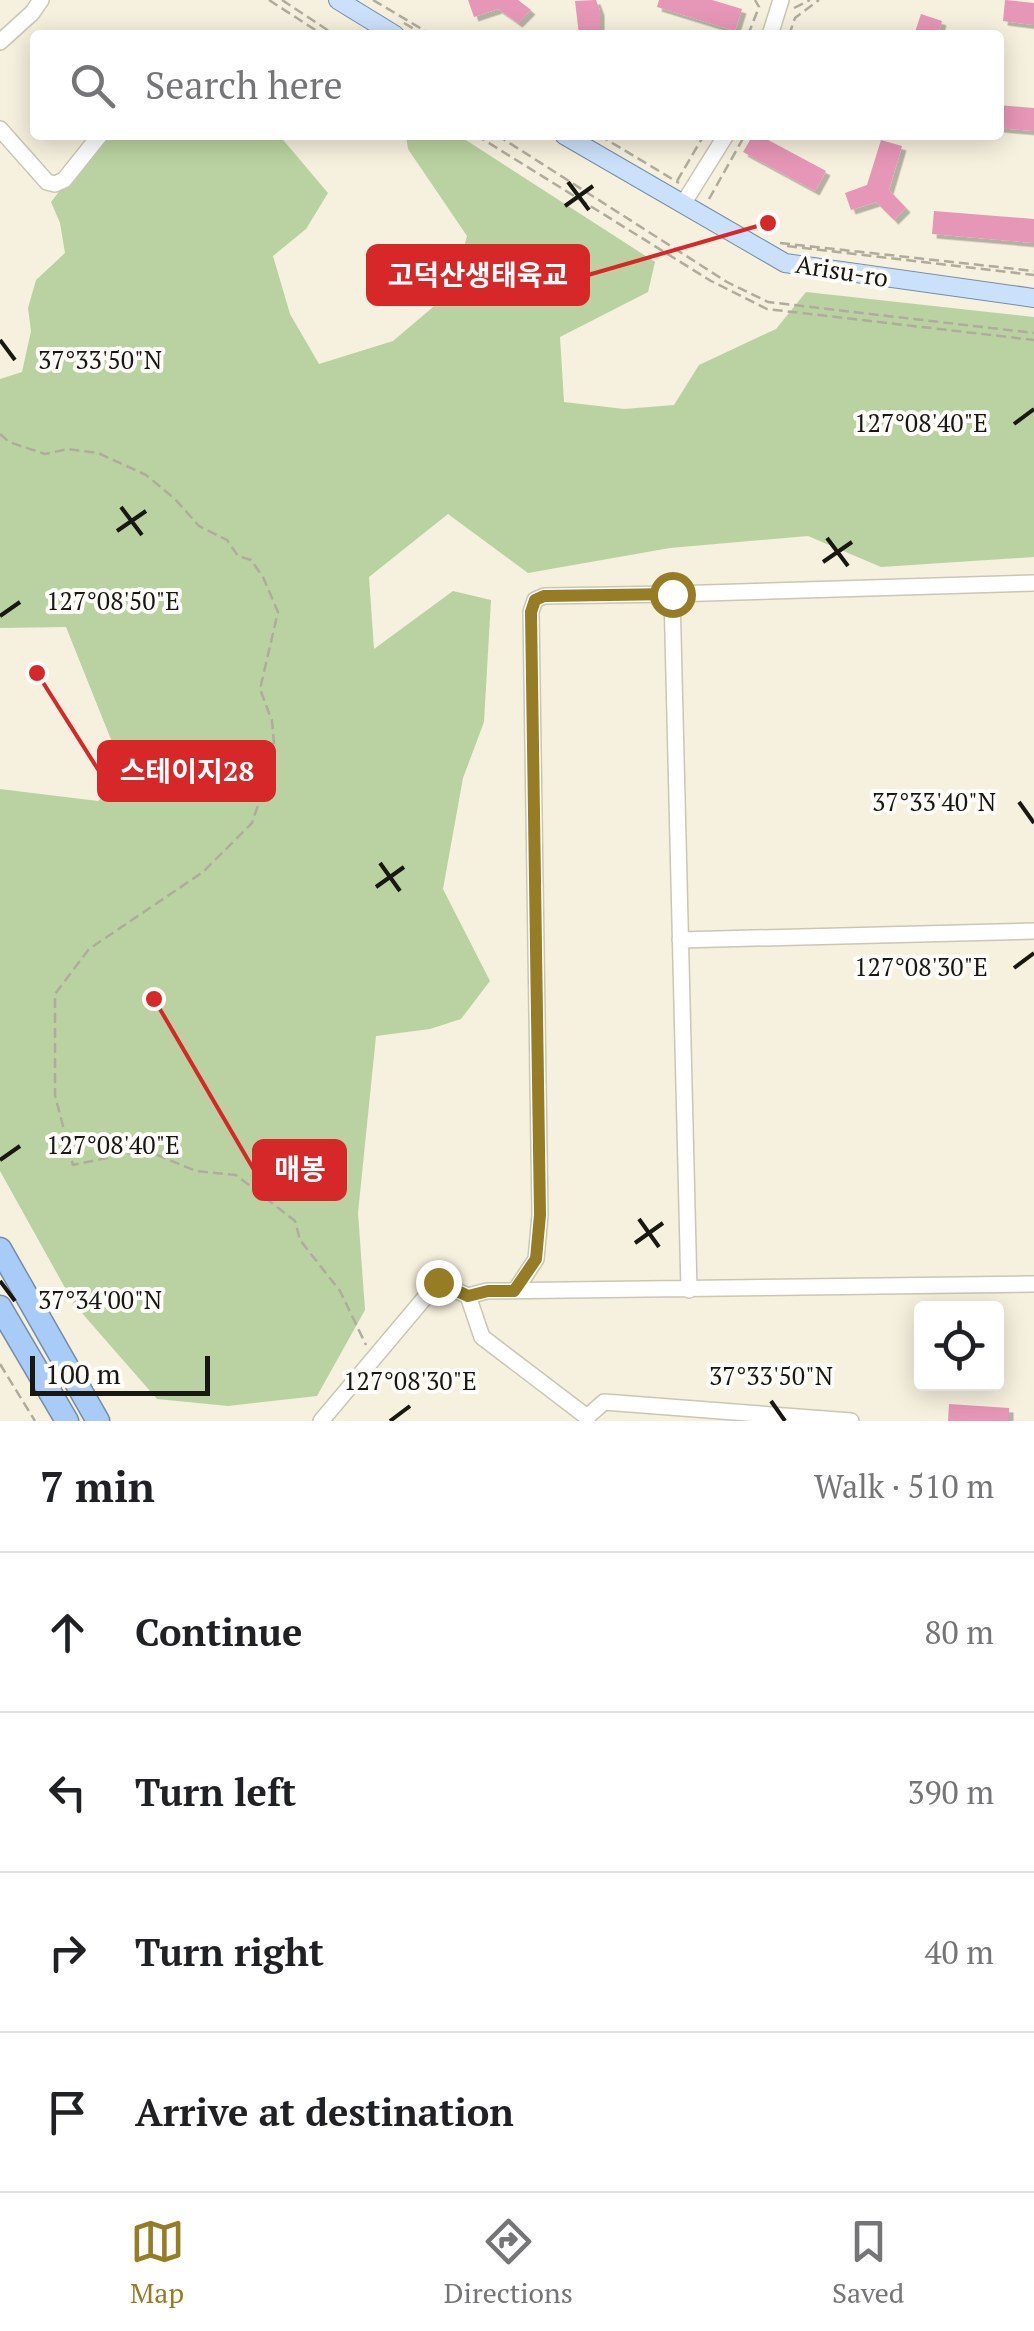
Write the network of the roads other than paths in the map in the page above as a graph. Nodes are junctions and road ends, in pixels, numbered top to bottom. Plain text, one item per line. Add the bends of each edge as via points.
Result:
1 (41, 0) edge
2 (338, 0) edge
3 (785, 6) edge
4 (388, 30) edge
5 (773, 30) edge
6 (0, 42) edge
7 (0, 129) edge
8 (96, 140) edge
9 (574, 140) edge
10 (723, 140) edge
11 (688, 196) junction
12 (1034, 298) edge
13 (1034, 583) edge
14 (672, 594) junction
15 (1034, 931) edge
16 (680, 940) junction
17 (0, 1249) edge
18 (1034, 1284) edge
19 (689, 1290) junction
20 (514, 1291) junction
21 (468, 1296) junction
22 (0, 1307) edge
23 (587, 1419) edge
24 (803, 1419) edge
25 (67, 1421) edge
26 (98, 1421) edge
27 (320, 1421) edge
28 (851, 1421) edge

1 - 6 street
2 - 4 main road
3 - 5 street
7 - 8 street via 56,184
9 - 11 main road, Arisu-ro
10 - 11 street
11 - 12 main road, Arisu-ro via 786,264
13 - 14 street
14 - 16 street
14 - 20 street via 544,596 531,612 540,1215 536,1259
15 - 16 street
16 - 19 street
17 - 26 highway
18 - 19 street
19 - 20 street
20 - 21 street
21 - 23 street via 482,1337
21 - 27 street via 438,1282
22 - 25 highway
23 - 24 street via 604,1402
24 - 28 street

